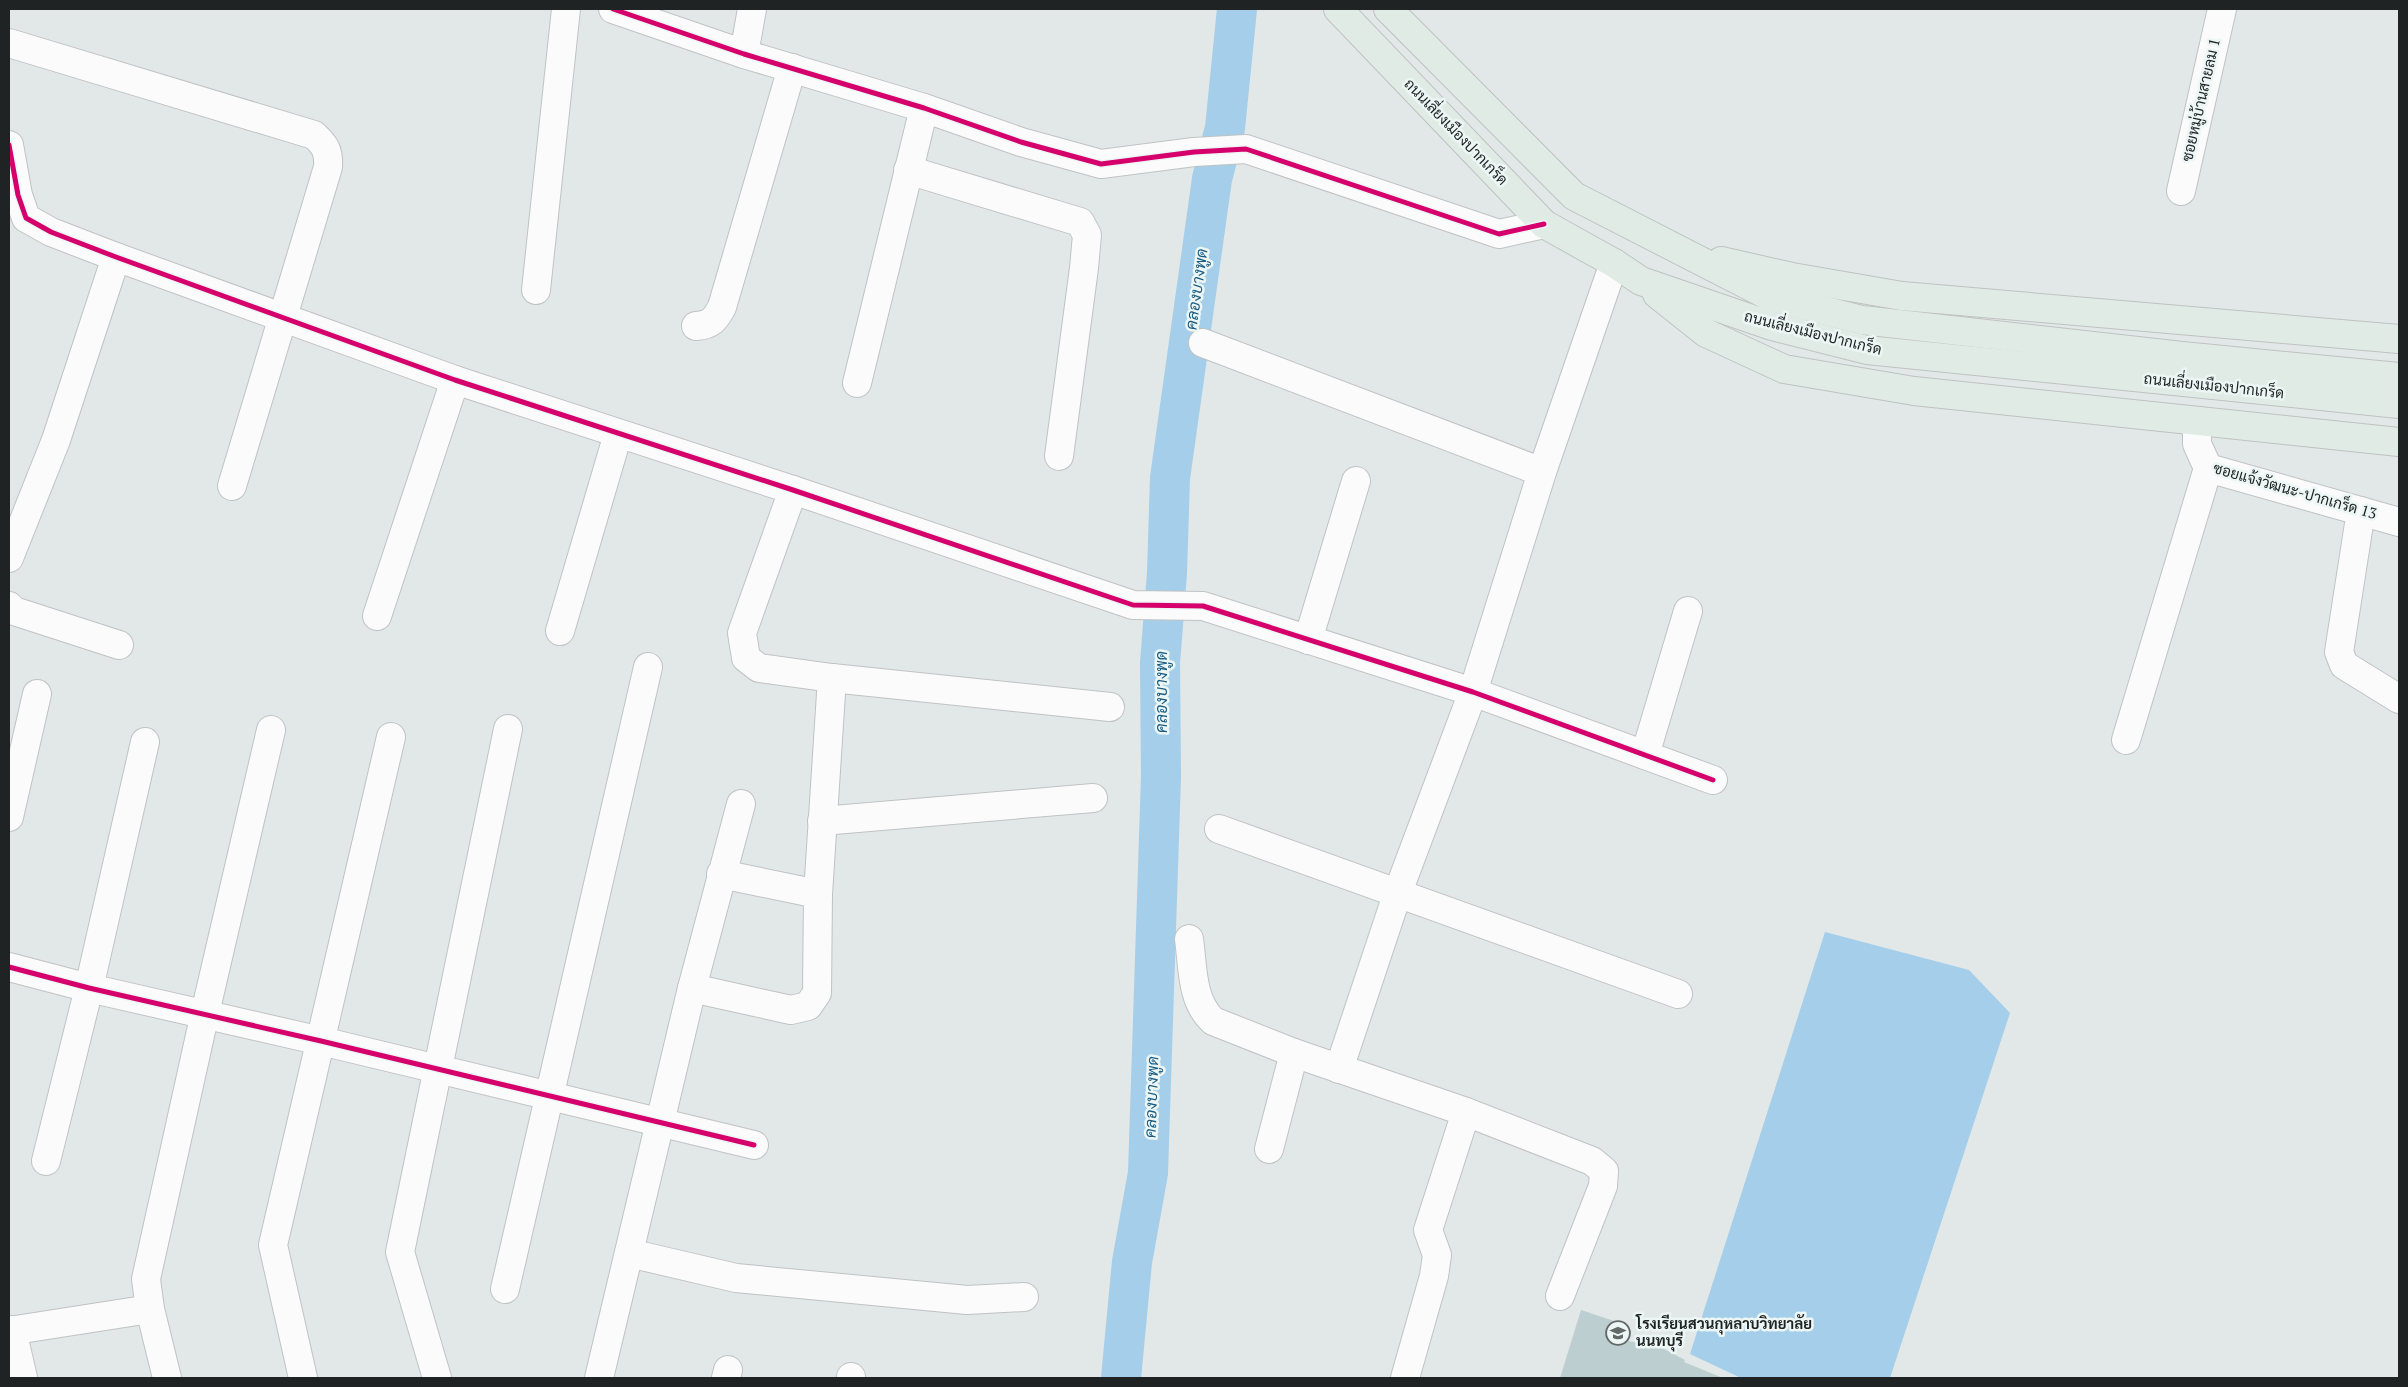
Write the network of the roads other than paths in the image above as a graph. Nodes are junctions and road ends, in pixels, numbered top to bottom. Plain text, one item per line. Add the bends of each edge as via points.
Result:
1 (566, 9) edge
2 (613, 9) edge
3 (752, 9) edge
4 (1338, 9) edge
5 (2222, 9) edge
6 (1391, 10) edge
7 (9, 43) edge
8 (744, 54) junction
9 (792, 68) junction
10 (924, 108) junction
11 (9, 145) edge
12 (908, 170) junction
13 (2181, 191) dead end
14 (1544, 224) junction
15 (1680, 252) junction
16 (116, 257) junction
17 (1614, 263) junction
18 (1641, 282) junction
19 (536, 290) dead end
20 (282, 318) junction
21 (696, 326) dead end
22 (2399, 339) edge
23 (1203, 343) dead end
24 (2399, 378) edge
25 (454, 380) junction
26 (856, 383) dead end
27 (2399, 404) edge
28 (2197, 421) junction
29 (618, 434) junction
30 (2399, 442) edge
31 (1058, 456) dead end
32 (2208, 468) junction
33 (1542, 472) junction
34 (1356, 481) dead end
35 (232, 486) dead end
36 (793, 490) junction
37 (2361, 511) junction
38 (2399, 522) edge
39 (9, 558) edge
40 (9, 606) edge
41 (1688, 610) dead end
42 (377, 616) dead end
43 (560, 632) dead end
44 (1308, 640) junction
45 (119, 644) dead end
46 (648, 667) dead end
47 (832, 678) junction
48 (1473, 692) junction
49 (37, 694) dead end
50 (2399, 699) edge
51 (1110, 707) dead end
52 (508, 729) dead end
53 (271, 730) dead end
54 (391, 737) dead end
55 (2126, 740) dead end
56 (145, 742) dead end
57 (1645, 755) junction
58 (1713, 780) dead end
59 (1093, 798) dead end
60 (741, 804) dead end
61 (9, 817) edge
62 (822, 821) junction
63 (1219, 829) dead end
64 (721, 874) junction
65 (1398, 892) junction
66 (818, 894) junction
67 (1189, 939) dead end
68 (9, 967) edge
69 (89, 988) junction
70 (692, 988) junction
71 (1678, 994) dead end
72 (205, 1013) junction
73 (321, 1041) junction
74 (1294, 1053) junction
75 (1339, 1069) junction
76 (438, 1070) junction
77 (550, 1097) junction
78 (1466, 1112) junction
79 (660, 1122) junction
80 (754, 1145) dead end
81 (1269, 1149) dead end
82 (46, 1160) dead end
83 (629, 1254) junction
84 (505, 1289) dead end
85 (1560, 1296) dead end
86 (1024, 1297) dead end
87 (150, 1309) junction
88 (10, 1331) edge
89 (23, 1378) edge
90 (167, 1378) edge
91 (303, 1378) edge
92 (437, 1378) edge
93 (599, 1378) edge
94 (1405, 1378) edge

1 - 19 street
2 - 8 street
3 - 8 street
4 - 14 main road, ถนนเลี่ยงเมืองปากเกร็ด
5 - 13 street, ซอยหมู่บ้านสายลม 1
6 - 15 main road, ถนนเลี่ยงเมืองปากเกร็ด via 1574,196
7 - 20 street via 314,135 324,144 328,167
8 - 9 street
9 - 10 street
9 - 21 street via 722,307 708,325
10 - 12 street
10 - 14 street via 1021,142 1101,164 1246,149 1499,234
11 - 16 street via 18,195 26,218 51,232
12 - 26 street
12 - 31 street via 1071,218 1080,222 1087,235
14 - 17 main road, ถนนเลี่ยงเมืองปากเกร็ด
15 - 22 main road via 1792,277 1902,296
15 - 24 main road, ถนนเลี่ยงเมืองปากเกร็ด via 1771,297 1862,320
16 - 20 street
16 - 39 street via 56,440
17 - 18 main road, ถนนเลี่ยงเมืองปากเกร็ด
17 - 33 street
18 - 27 main road, ถนนเลี่ยงเมืองปากเกร็ด via 1772,326 1868,350
18 - 28 main road via 1706,333 1784,368 1914,391
20 - 25 street
20 - 35 street
23 - 33 street
25 - 29 street
25 - 42 street
28 - 30 main road
28 - 32 street, ซอยแจ้งวัฒนะ-ปากเกร็ด 13 via 2197,444
29 - 36 street
29 - 43 street
32 - 37 street, ซอยแจ้งวัฒนะ-ปากเกร็ด 13
32 - 55 street
33 - 48 street
34 - 44 street
36 - 44 street via 1133,605 1203,606
36 - 47 street via 742,633 746,658 758,668
37 - 38 street, ซอยแจ้งวัฒนะ-ปากเกร็ด 13
37 - 50 street via 2340,658 2344,665
40 - 45 street via 14,611
41 - 57 street
44 - 48 street
46 - 77 street
47 - 51 street
47 - 62 street
48 - 57 street
48 - 65 street
49 - 61 street
52 - 76 street
53 - 72 street
54 - 73 street
56 - 69 street
57 - 58 street
59 - 62 street
60 - 64 street
62 - 66 street
63 - 65 street
64 - 66 street
64 - 70 street
65 - 71 street
65 - 75 street
66 - 70 street via 817,993 808,1006 791,1010
67 - 74 street via 1196,998 1203,1012 1213,1021
68 - 69 street
69 - 72 street
69 - 82 street
70 - 79 street
72 - 73 street
72 - 87 street via 146,1280
73 - 76 street
73 - 91 street via 273,1245
74 - 75 street
74 - 81 street
75 - 78 street
76 - 77 street
76 - 92 street via 400,1252
77 - 79 street
77 - 84 street
78 - 85 street via 1592,1160 1604,1171 1603,1186
78 - 94 street via 1428,1230 1436,1255 1434,1276
79 - 80 street
79 - 83 street
83 - 86 street via 736,1278 967,1300
83 - 93 street
87 - 88 street
87 - 90 street
88 - 89 street

